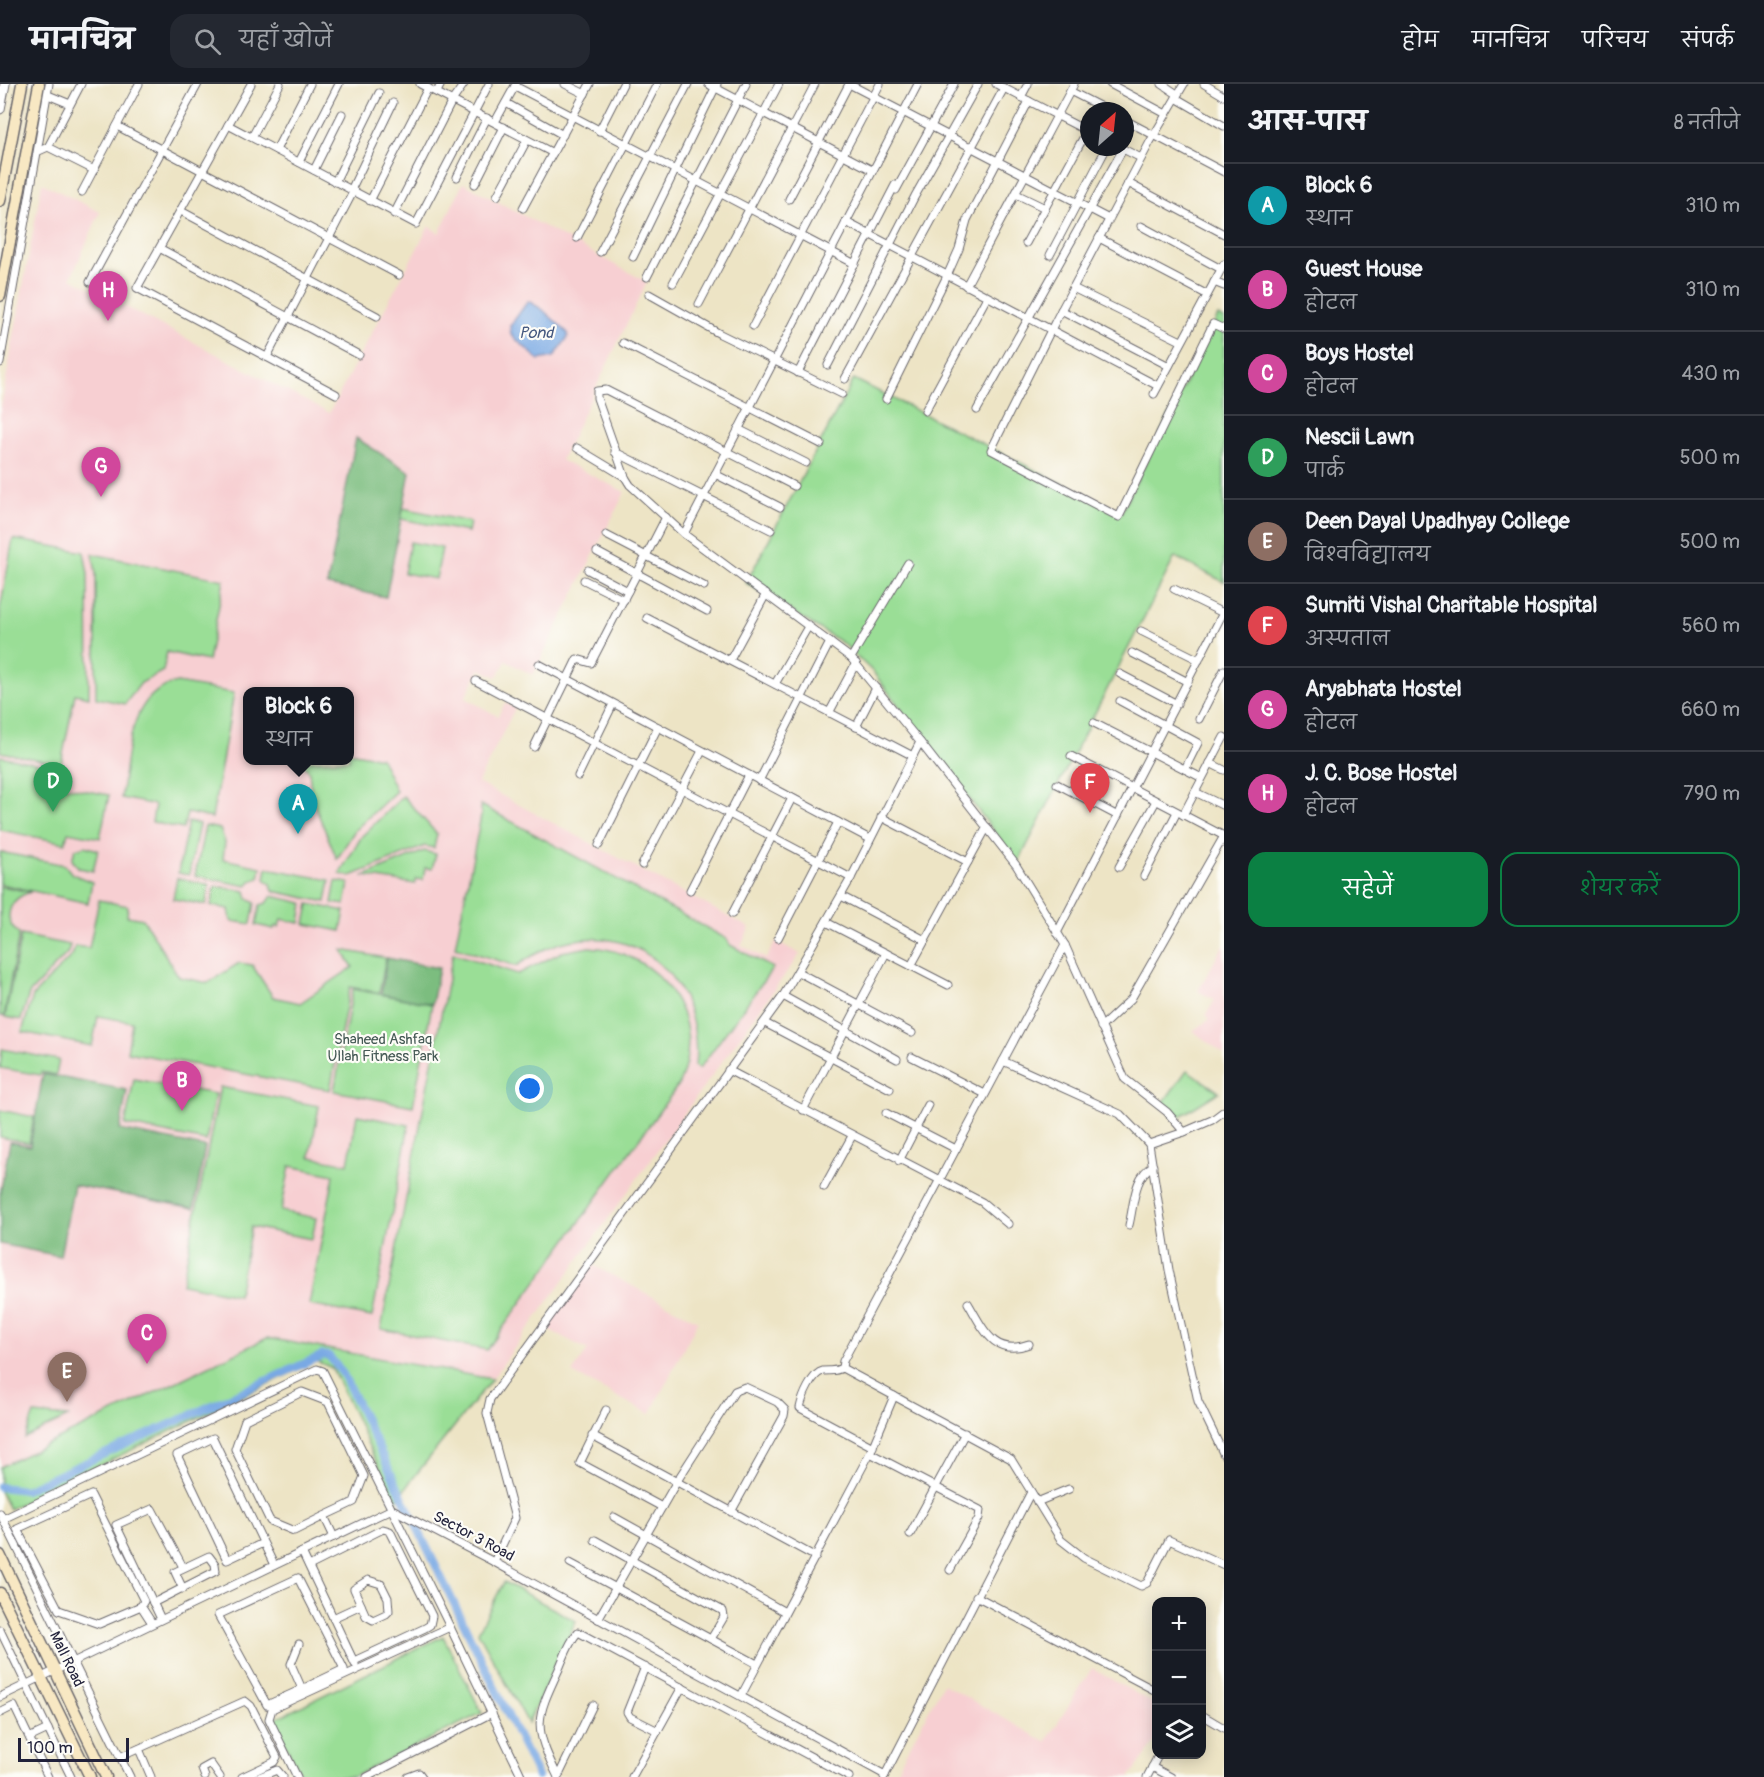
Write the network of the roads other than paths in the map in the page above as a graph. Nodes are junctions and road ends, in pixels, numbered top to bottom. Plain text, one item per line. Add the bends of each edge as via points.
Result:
1 (22, 84) edge
2 (39, 84) edge
3 (49, 84) edge
4 (81, 84) edge
5 (140, 84) edge
6 (198, 84) edge
7 (251, 84) edge
8 (280, 84) edge
9 (310, 84) edge
10 (339, 84) edge
11 (420, 84) edge
12 (441, 84) edge
13 (464, 84) edge
14 (489, 84) edge
15 (565, 84) edge
16 (590, 84) edge
17 (623, 84) edge
18 (657, 84) edge
19 (688, 84) edge
20 (746, 84) edge
21 (778, 84) edge
22 (815, 84) edge
23 (849, 84) edge
24 (880, 84) edge
25 (918, 84) edge
26 (954, 84) edge
27 (978, 84) edge
28 (1028, 84) edge
29 (1110, 84) edge
30 (1162, 84) edge
31 (1184, 84) edge
32 (1204, 84) edge
33 (516, 85) edge
34 (714, 85) edge
35 (3, 86) edge
36 (1004, 86) edge
37 (428, 88) junction
38 (1072, 88) edge
39 (437, 92) junction
40 (379, 93) dead end
41 (48, 94) junction
42 (585, 94) junction
43 (1176, 96) junction
44 (1224, 96) edge
45 (873, 97) junction
46 (1021, 97) junction
47 (738, 100) junction
48 (452, 101) junction
49 (1029, 101) junction
50 (1095, 102) edge
51 (393, 103) dead end
52 (506, 103) junction
53 (70, 104) junction
54 (0, 110) edge
55 (903, 112) junction
56 (474, 113) junction
57 (342, 114) dead end
58 (764, 114) junction
59 (1166, 114) junction
60 (1058, 116) junction
61 (487, 118) junction
62 (573, 118) junction
63 (495, 122) junction
64 (228, 125) junction
65 (1134, 125) edge
66 (117, 126) junction
67 (1224, 126) edge
68 (504, 127) junction
69 (930, 127) junction
70 (1080, 127) edge
71 (792, 128) junction
72 (598, 131) junction
73 (563, 135) junction
74 (949, 136) junction
75 (1153, 136) junction
76 (252, 137) junction
77 (526, 140) junction
78 (819, 143) junction
79 (626, 145) junction
80 (1080, 145) edge
81 (48, 147) junction
82 (971, 148) junction
83 (163, 149) junction
84 (276, 150) junction
85 (39, 152) junction
86 (553, 153) junction
87 (1134, 154) edge
88 (841, 155) junction
89 (1102, 156) edge
90 (1117, 156) edge
91 (649, 158) junction
92 (1141, 158) junction
93 (299, 162) junction
94 (999, 162) junction
95 (94, 170) junction
96 (203, 170) junction
97 (314, 170) junction
98 (872, 170) junction
99 (673, 171) junction
100 (1224, 172) edge
101 (1026, 176) junction
102 (457, 177) dead end
103 (335, 182) junction
104 (696, 183) junction
105 (1128, 183) junction
106 (476, 184) dead end
107 (352, 191) junction
108 (1053, 191) junction
109 (82, 192) dead end
110 (720, 194) junction
111 (1016, 194) junction
112 (497, 196) dead end
113 (789, 199) dead end
114 (0, 201) edge
115 (370, 201) junction
116 (1077, 204) junction
117 (523, 208) dead end
118 (1045, 208) junction
119 (749, 210) junction
120 (1090, 210) junction
121 (182, 211) junction
122 (394, 214) junction
123 (1109, 219) junction
124 (846, 222) junction
125 (1141, 226) dead end
126 (1224, 234) edge
127 (870, 235) junction
128 (329, 237) junction
129 (799, 237) junction
130 (577, 238) dead end
131 (1099, 238) junction
132 (1026, 243) dead end
133 (889, 245) junction
134 (160, 249) junction
135 (600, 252) dead end
136 (830, 252) junction
137 (1050, 255) dead end
138 (633, 256) dead end
139 (911, 257) junction
140 (855, 264) junction
141 (1222, 267) edge
142 (399, 275) dead end
143 (947, 276) junction
144 (647, 277) dead end
145 (309, 279) junction
146 (90, 282) dead end
147 (1214, 282) junction
148 (672, 283) dead end
149 (966, 286) junction
150 (1224, 286) edge
151 (1073, 288) junction
152 (649, 294) dead end
153 (1206, 294) junction
154 (0, 296) edge
155 (987, 297) junction
156 (699, 304) dead end
157 (1061, 310) junction
158 (377, 316) dead end
159 (288, 317) junction
160 (1029, 319) junction
161 (753, 326) dead end
162 (1224, 329) edge
163 (1050, 330) junction
164 (1181, 341) junction
165 (623, 343) dead end
166 (358, 355) dead end
167 (267, 357) junction
168 (773, 361) junction
169 (0, 363) edge
170 (828, 365) dead end
171 (1168, 366) junction
172 (798, 373) junction
173 (845, 379) dead end
174 (336, 394) dead end
175 (842, 394) dead end
176 (886, 399) dead end
177 (750, 406) junction
178 (977, 410) dead end
179 (926, 411) dead end
180 (738, 429) junction
181 (821, 444) dead end
182 (577, 448) dead end
183 (727, 451) junction
184 (615, 452) junction
185 (806, 462) dead end
186 (715, 474) junction
187 (625, 477) junction
188 (794, 486) dead end
189 (703, 496) junction
190 (780, 507) dead end
191 (666, 517) junction
192 (771, 530) dead end
193 (684, 534) junction
194 (606, 535) dead end
195 (597, 552) dead end
196 (645, 557) junction
197 (908, 563) dead end
198 (588, 570) dead end
199 (637, 573) junction
200 (584, 580) dead end
201 (704, 586) dead end
202 (1174, 589) dead end
203 (628, 591) junction
204 (766, 594) junction
205 (624, 600) junction
206 (707, 611) dead end
207 (1224, 612) edge
208 (647, 618) dead end
209 (809, 625) junction
210 (1141, 631) dead end
211 (830, 642) junction
212 (1132, 654) dead end
213 (730, 660) junction
214 (1199, 660) junction
215 (854, 661) junction
216 (539, 664) dead end
217 (1224, 670) edge
218 (1120, 674) dead end
219 (567, 679) junction
220 (476, 681) dead end
221 (1188, 682) junction
222 (775, 684) junction
223 (876, 688) junction
224 (801, 699) junction
225 (1120, 701) dead end
226 (613, 704) junction
227 (1177, 704) junction
228 (829, 714) junction
229 (548, 718) junction
230 (1199, 719) dead end
231 (1094, 723) dead end
232 (1165, 726) junction
233 (855, 727) junction
234 (658, 728) junction
235 (1224, 737) edge
236 (920, 742) junction
237 (594, 743) junction
238 (534, 747) dead end
239 (702, 750) junction
240 (1151, 752) junction
241 (913, 756) junction
242 (1071, 756) dead end
243 (1210, 763) junction
244 (638, 767) junction
245 (1185, 770) junction
246 (1224, 770) edge
247 (749, 775) junction
248 (578, 776) dead end
249 (1202, 778) junction
250 (759, 781) junction
251 (1057, 784) dead end
252 (1131, 788) junction
253 (682, 791) junction
254 (1195, 792) junction
255 (792, 798) junction
256 (1156, 801) junction
257 (1224, 806) edge
258 (1180, 813) junction
259 (729, 814) junction
260 (1118, 816) junction
261 (881, 817) junction
262 (838, 822) junction
263 (987, 827) junction
264 (1224, 836) edge
265 (772, 837) junction
266 (870, 838) junction
267 (599, 844) dead end
268 (818, 861) junction
269 (968, 862) junction
270 (642, 865) dead end
271 (1119, 867) dead end
272 (1144, 876) dead end
273 (851, 878) junction
274 (690, 890) dead end
275 (841, 896) junction
276 (732, 914) dead end
277 (826, 922) junction
278 (1058, 933) junction
279 (778, 938) dead end
280 (925, 940) junction
281 (1065, 945) junction
282 (886, 952) junction
283 (911, 966) junction
284 (798, 972) junction
285 (948, 985) dead end
286 (783, 996) junction
287 (858, 1005) junction
288 (765, 1023) junction
289 (1101, 1026) junction
290 (845, 1031) junction
291 (912, 1033) dead end
292 (912, 1057) dead end
293 (830, 1058) junction
294 (897, 1059) dead end
295 (1003, 1061) junction
296 (729, 1070) junction
297 (890, 1089) dead end
298 (985, 1094) junction
299 (928, 1105) dead end
300 (803, 1110) junction
301 (1224, 1112) edge
302 (886, 1113) dead end
303 (916, 1128) junction
304 (1185, 1132) junction
305 (852, 1136) junction
306 (1149, 1144) junction
307 (956, 1149) junction
308 (898, 1161) junction
309 (1153, 1166) junction
310 (940, 1182) junction
311 (824, 1187) dead end
312 (1008, 1224) dead end
313 (1129, 1225) dead end
314 (968, 1304) dead end
315 (1029, 1344) dead end
316 (842, 1368) junction
317 (894, 1396) junction
318 (606, 1410) dead end
319 (965, 1433) junction
320 (592, 1436) junction
321 (872, 1450) junction
322 (1224, 1455) edge
323 (677, 1481) junction
324 (936, 1486) junction
325 (1069, 1489) dead end
326 (1031, 1492) junction
327 (1037, 1502) junction
328 (662, 1507) junction
329 (392, 1509) junction
330 (731, 1512) junction
331 (2, 1516) edge
332 (324, 1516) junction
333 (614, 1517) dead end
334 (910, 1534) dead end
335 (646, 1535) junction
336 (334, 1537) junction
337 (595, 1540) dead end
338 (263, 1543) junction
339 (302, 1552) junction
340 (0, 1555) edge
341 (816, 1557) junction
342 (632, 1561) junction
343 (494, 1562) junction
344 (570, 1563) dead end
345 (1224, 1565) edge
346 (274, 1566) junction
347 (309, 1566) junction
348 (183, 1567) junction
349 (950, 1570) dead end
350 (616, 1587) junction
351 (183, 1589) junction
352 (0, 1593) edge
353 (976, 1596) junction
354 (153, 1603) junction
355 (361, 1605) junction
356 (141, 1606) junction
357 (785, 1612) junction
358 (333, 1618) junction
359 (161, 1619) junction
360 (598, 1619) junction
361 (152, 1623) junction
362 (450, 1627) junction
363 (0, 1630) edge
364 (711, 1639) junction
365 (299, 1644) dead end
366 (73, 1661) junction
367 (354, 1661) junction
368 (756, 1665) junction
369 (645, 1667) junction
370 (56, 1670) junction
371 (357, 1670) junction
372 (41, 1678) junction
373 (27, 1685) junction
374 (682, 1687) junction
375 (302, 1689) junction
376 (1152, 1689) edge
377 (741, 1696) junction
378 (0, 1697) edge
379 (593, 1705) dead end
380 (269, 1708) junction
381 (0, 1713) edge
382 (492, 1713) junction
383 (1206, 1717) edge
384 (1224, 1728) edge
385 (48, 1729) junction
386 (658, 1731) junction
387 (30, 1737) junction
388 (139, 1749) junction
389 (120, 1757) junction
390 (1157, 1759) edge
391 (1152, 1767) junction
392 (884, 1776) edge
393 (48, 1777) edge
394 (71, 1777) edge
395 (90, 1777) edge
396 (106, 1777) edge
397 (130, 1777) edge
398 (151, 1777) edge
399 (205, 1777) edge
400 (220, 1777) edge
401 (242, 1777) edge
402 (259, 1777) edge
403 (283, 1777) edge
404 (297, 1777) edge
405 (366, 1777) edge
406 (408, 1777) edge
407 (422, 1777) edge
408 (522, 1777) edge
409 (632, 1777) edge
410 (849, 1777) edge
411 (1147, 1777) edge
412 (1171, 1777) edge

1 - 114 main road
2 - 154 main road
3 - 41 street
4 - 53 street
5 - 66 street
6 - 83 street
7 - 64 street
8 - 76 street
9 - 84 street
10 - 93 street
11 - 37 street
12 - 39 street
13 - 48 street
14 - 56 street
15 - 42 street
16 - 42 street
17 - 72 street
18 - 79 street
19 - 91 street
20 - 47 street
21 - 58 street
22 - 71 street
23 - 45 street
23 - 78 street
24 - 45 street
25 - 55 street
26 - 69 street
27 - 74 street
28 - 46 street
29 - 59 street
30 - 43 street
31 - 43 street
32 - 44 street
33 - 52 street
33 - 62 street
34 - 47 street
34 - 99 street
35 - 54 street
36 - 46 street
36 - 82 street
37 - 39 street
37 - 115 street
38 - 50 street
38 - 60 street
39 - 48 street
40 - 103 street
41 - 53 street
41 - 85 street
42 - 62 street
43 - 59 street
43 - 67 street
45 - 55 street
45 - 88 street
46 - 49 street
47 - 58 street
47 - 104 street
48 - 56 street
48 - 122 street
49 - 60 street
49 - 94 street
51 - 107 street
52 - 63 street
52 - 73 street
53 - 81 street
55 - 69 street
55 - 98 street
56 - 61 street
56 - 122 street via 418,222 414,224
57 - 97 street
58 - 71 street
58 - 110 street
59 - 75 street
60 - 70 street
60 - 101 street
61 - 63 street
61 - 102 street
62 - 72 street
62 - 73 street
63 - 68 street
64 - 76 street
64 - 96 street
65 - 75 street
66 - 83 street
66 - 95 street
68 - 77 street
68 - 106 street
69 - 74 street
69 - 127 street
71 - 78 street
71 - 119 street
72 - 79 street
73 - 86 street
74 - 82 street
74 - 133 street
75 - 92 street
75 - 100 street
76 - 84 street
77 - 86 street
77 - 112 street
78 - 88 street
78 - 113 street
79 - 91 street
79 - 130 street
80 - 108 street
81 - 85 street
81 - 95 street
82 - 94 street
82 - 139 street
83 - 96 street
83 - 146 street
84 - 93 street
85 - 169 street
86 - 117 street
87 - 92 street
88 - 98 street
88 - 129 street
89 - 116 street
90 - 120 street
91 - 99 street
91 - 135 street
92 - 105 street
93 - 97 street
94 - 101 street
94 - 143 street via 967,220
95 - 109 street
96 - 121 street
96 - 128 street
97 - 103 street
98 - 124 street
99 - 104 street
99 - 138 street
101 - 108 street
101 - 111 street
103 - 107 street
104 - 110 street
104 - 144 street
105 - 123 street
105 - 126 street
107 - 115 street
107 - 128 street
108 - 116 street
108 - 118 street
110 - 119 street
110 - 148 street
111 - 118 street
111 - 149 street
115 - 122 street
116 - 120 street
116 - 137 street
118 - 132 street
119 - 129 street
119 - 156 street
120 - 123 street
120 - 160 street
121 - 134 street
121 - 145 street
123 - 131 street
124 - 127 street
124 - 136 street
125 - 141 street
127 - 133 street
127 - 140 street
128 - 142 street
128 - 145 street
129 - 136 street
129 - 161 street
131 - 151 street
131 - 153 street
133 - 139 street
133 - 170 street
134 - 159 street
134 - 167 street via 138,285 139,291
136 - 140 street
136 - 168 street
139 - 143 street
139 - 173 street
140 - 172 street
141 - 147 street
143 - 149 street
143 - 176 street
145 - 158 street
145 - 159 street
147 - 150 street
147 - 153 street
149 - 155 street
151 - 157 street
151 - 164 street
152 - 168 street
153 - 164 street
155 - 160 street
155 - 179 street
157 - 163 street
157 - 171 street
159 - 166 street
159 - 167 street
160 - 163 street
160 - 178 street
162 - 163 street via 1214,324 1119,517 991,450
163 - 171 street via 1156,390
164 - 171 street
165 - 177 street
167 - 174 street
168 - 172 street
168 - 177 street
172 - 175 street
177 - 180 street
177 - 181 street
180 - 183 street
180 - 185 street
182 - 187 street
183 - 184 street via 599,389 597,398
183 - 186 street
183 - 188 street
184 - 187 street
184 - 189 street
186 - 189 street
186 - 190 street
187 - 191 street
189 - 192 street
189 - 193 street
191 - 193 street
191 - 196 street
193 - 204 street
194 - 196 street
195 - 199 street
196 - 199 street
196 - 201 street
197 - 215 street
198 - 203 street
199 - 203 street
199 - 206 street
200 - 205 street
202 - 207 street
203 - 205 street
204 - 209 street
204 - 213 street
205 - 219 street via 591,663 577,658
207 - 214 street
208 - 213 street
209 - 211 street
209 - 222 street
210 - 214 street
211 - 215 street
211 - 224 street
212 - 221 street
213 - 222 street
214 - 221 street
215 - 223 street
215 - 228 street
216 - 219 street
217 - 230 street
218 - 227 street
219 - 226 street
219 - 229 street
220 - 229 street
221 - 227 street
222 - 224 street
223 - 233 street
223 - 236 street
224 - 228 street
224 - 250 street
225 - 232 street
226 - 234 street
226 - 237 street
227 - 232 street
228 - 233 street
229 - 237 street
229 - 238 street
231 - 240 street
232 - 240 street
232 - 245 street via 1198,742
233 - 241 street
234 - 239 street
234 - 244 street
235 - 243 street
236 - 241 street
236 - 263 street
237 - 244 street
237 - 248 street
239 - 247 street
239 - 253 street
240 - 245 street
240 - 252 street
241 - 261 street
242 - 252 street
243 - 246 street
243 - 249 street
244 - 253 street
244 - 267 street
245 - 249 street
247 - 250 street
247 - 259 street
249 - 254 street
250 - 255 street
251 - 260 street
252 - 256 street
252 - 260 street
253 - 259 street
253 - 270 street
254 - 257 street
254 - 258 street
255 - 262 street
255 - 265 street
256 - 258 street
256 - 271 street
258 - 264 street
258 - 272 street
259 - 265 street
259 - 274 street
260 - 278 street
261 - 266 street
261 - 269 street
262 - 266 street
262 - 268 street
263 - 269 street
263 - 278 street
264 - 289 street via 1131,999
265 - 268 street
265 - 276 street
266 - 273 street
268 - 273 street
268 - 279 street
269 - 280 street
273 - 275 street
275 - 277 street
275 - 280 street
277 - 282 street
277 - 284 street
278 - 281 street
280 - 283 street
281 - 289 street
281 - 295 street
282 - 283 street
282 - 287 street
283 - 285 street
284 - 286 street
284 - 287 street
286 - 288 street
286 - 290 street
287 - 290 street
287 - 291 street
288 - 293 street
288 - 296 street
289 - 304 street via 1125,1079 1167,1112
290 - 293 street
290 - 294 street
292 - 298 street
293 - 297 street
293 - 300 street
295 - 298 street
295 - 306 street via 1120,1114
296 - 300 street
296 - 343 street via 490,1399 488,1413 515,1518
298 - 307 street
299 - 303 street
300 - 305 street
301 - 304 street
302 - 303 street
303 - 307 street
303 - 308 street
304 - 306 street
305 - 308 street
305 - 311 street
306 - 309 street
307 - 310 street
308 - 310 street
309 - 313 street via 1140,1177
309 - 322 street via 1169,1270 1198,1401
310 - 312 street via 981,1202
310 - 316 street
314 - 315 street via 986,1333 1000,1346 1008,1349
316 - 317 street
316 - 321 street via 816,1375 800,1408
317 - 319 street
317 - 321 street
318 - 320 street
319 - 324 street
319 - 326 street via 1011,1459
320 - 323 street
320 - 328 street via 580,1463
321 - 324 street
321 - 341 street
323 - 328 street
323 - 330 street
323 - 330 street via 740,1388 777,1402 785,1410 784,1416
324 - 334 street
324 - 349 street via 980,1510
325 - 327 street
326 - 327 street
326 - 353 street
327 - 345 street via 1061,1540 1073,1551 1141,1586 1147,1583 1168,1540
328 - 335 street
329 - 331 street via 327,1374 317,1370
329 - 336 street
329 - 343 street, Sector 3 Road
329 - 362 street
330 - 341 street
331 - 366 street
332 - 332 street via 294,1531 270,1521 235,1449 245,1420 302,1392 328,1402 364,1476 354,1502
332 - 336 street
333 - 335 street
335 - 342 street
335 - 357 street
336 - 339 street
337 - 342 street
338 - 338 street via 213,1438 177,1455 227,1560
338 - 346 street
339 - 346 street
339 - 347 street
340 - 370 main road, Mall Road
341 - 357 street
342 - 350 street
342 - 364 street via 724,1612
343 - 360 street, Sector 3 Road
344 - 350 street
346 - 359 street
347 - 358 street
347 - 367 street via 383,1529 390,1531 432,1616 425,1628
348 - 351 street via 175,1572
348 - 351 street via 208,1556 217,1569
348 - 354 street via 152,1509 116,1525
350 - 360 street
350 - 364 street
351 - 354 street
352 - 372 main road
353 - 376 street
353 - 392 street
354 - 359 street
355 - 355 street via 354,1589 371,1580 382,1586 389,1611 373,1620
355 - 358 street
356 - 356 street via 144,1601 91,1495 16,1529 59,1610 99,1624
356 - 361 street
357 - 368 street
358 - 367 street
359 - 361 street
360 - 377 street, Sector 3 Road
361 - 366 street
362 - 371 street
362 - 382 street
363 - 373 street
364 - 368 street
365 - 375 street via 291,1664
366 - 370 street
366 - 389 street
367 - 371 street
368 - 377 street
369 - 374 street
369 - 379 street via 582,1633 575,1635 541,1707 538,1724 542,1744 558,1777
369 - 386 street via 627,1712
370 - 372 street
370 - 396 main road, Mall Road
371 - 380 street
372 - 373 street
372 - 395 main road
373 - 378 street
373 - 385 street
374 - 386 street
374 - 410 street
375 - 380 street
375 - 380 street via 344,1669 298,1578 218,1615
377 - 392 street, Sector 3 Road
380 - 404 street via 269,1719
381 - 387 street via 14,1706
382 - 405 street
382 - 408 street
383 - 384 street
385 - 387 street
385 - 394 street
386 - 409 street
387 - 393 street
388 - 389 street
388 - 398 street
388 - 401 street via 245,1701 277,1757
389 - 397 street
390 - 391 street
391 - 411 street
391 - 412 street
399 - 400 street via 202,1769 211,1764
402 - 403 street via 272,1770
406 - 407 street via 419,1773

